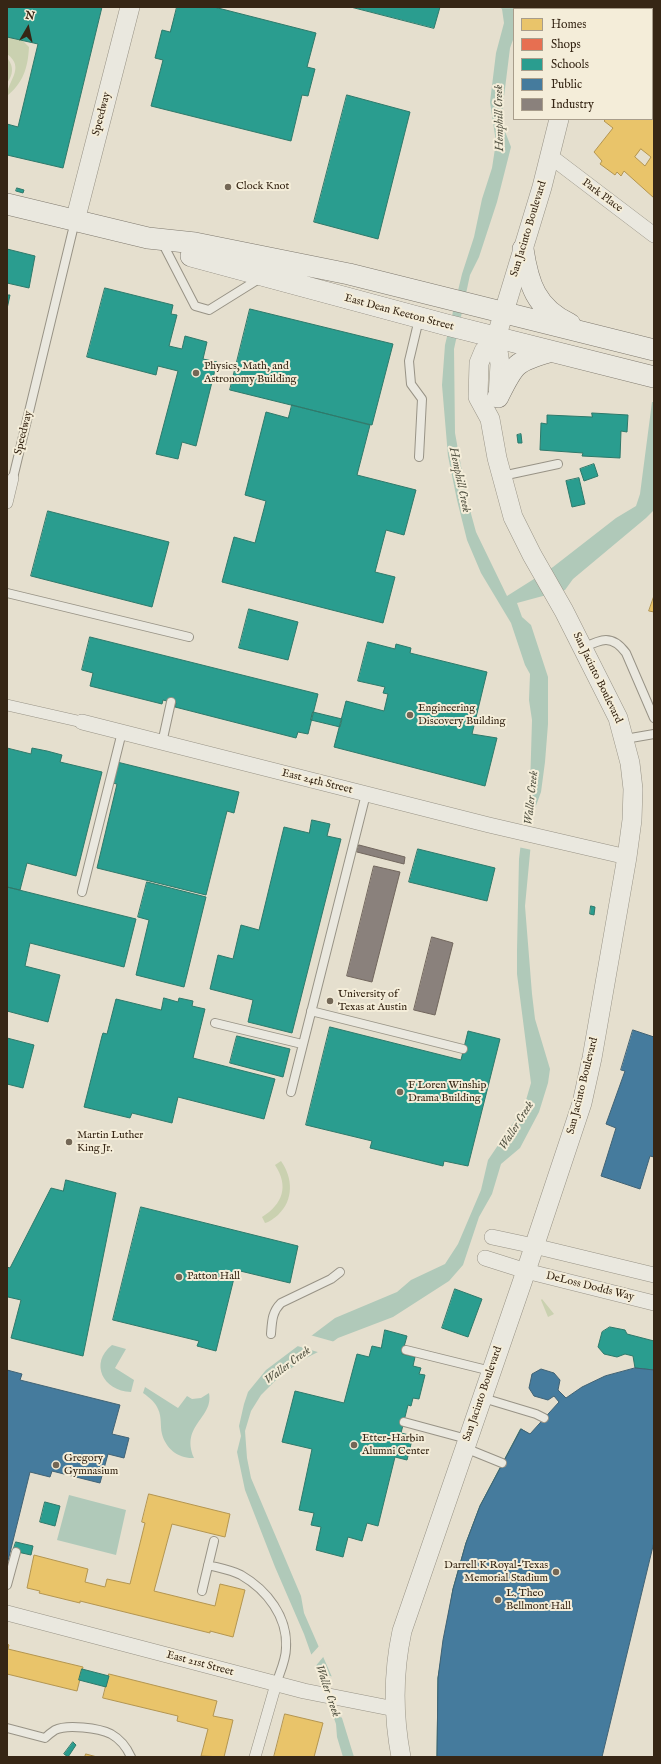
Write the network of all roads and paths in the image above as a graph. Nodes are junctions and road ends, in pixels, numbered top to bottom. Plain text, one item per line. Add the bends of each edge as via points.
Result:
1 (130, 7) edge
2 (559, 120) edge
3 (550, 156) junction
4 (7, 204) edge
5 (75, 221) junction
6 (654, 235) edge
7 (155, 241) junction
8 (523, 249) junction
9 (265, 275) junction
10 (503, 312) junction
11 (419, 318) junction
12 (591, 333) junction
13 (496, 338) junction
14 (654, 350) edge
15 (550, 351) junction
16 (654, 377) edge
17 (498, 397) junction
18 (490, 419) junction
19 (419, 457) dead end
20 (558, 464) dead end
21 (502, 476) junction
22 (13, 478) joint
23 (7, 503) edge
24 (7, 594) edge
25 (189, 637) dead end
26 (582, 649) junction
27 (171, 702) dead end
28 (7, 705) edge
29 (654, 718) edge
30 (82, 722) joint
31 (122, 732) junction
32 (654, 734) edge
33 (625, 739) junction
34 (162, 743) junction
35 (366, 794) junction
36 (627, 857) junction
37 (82, 892) dead end
38 (311, 1011) junction
39 (215, 1023) dead end
40 (302, 1044) junction
41 (463, 1049) dead end
42 (291, 1092) dead end
43 (492, 1237) dead end
44 (534, 1246) junction
45 (486, 1258) dead end
46 (526, 1271) junction
47 (340, 1272) dead end
48 (654, 1275) edge
49 (654, 1303) edge
50 (271, 1334) dead end
51 (406, 1350) dead end
52 (491, 1371) junction
53 (482, 1397) junction
54 (544, 1418) dead end
55 (404, 1422) dead end
56 (466, 1443) junction
57 (502, 1463) dead end
58 (214, 1541) dead end
59 (16, 1552) dead end
60 (208, 1565) junction
61 (7, 1585) edge
62 (202, 1591) dead end
63 (7, 1613) edge
64 (276, 1684) junction
65 (395, 1709) junction
66 (7, 1728) edge
67 (132, 1757) edge
68 (255, 1757) edge
69 (401, 1757) edge

1 - 5 street, Speedway
2 - 3 street, San Jacinto Boulevard
3 - 6 street, Park Place
3 - 8 street, San Jacinto Boulevard
4 - 5 main road, East Dean Keeton Street
5 - 7 main road, East Dean Keeton Street
5 - 22 lane, Speedway
7 - 9 main road, East Dean Keeton Street via 189,255
7 - 9 lane via 195,306 209,310
7 - 10 main road, East Dean Keeton Street via 195,243 349,274
8 - 10 street, San Jacinto Boulevard
8 - 12 main road via 527,275 534,294 549,310 566,322
9 - 11 main road, East Dean Keeton Street
10 - 12 main road, East Dean Keeton Street
10 - 13 street, San Jacinto Boulevard
11 - 13 main road, East Dean Keeton Street
11 - 19 lane via 409,362 411,384 422,399
12 - 14 main road, East Dean Keeton Street
13 - 15 main road, East Dean Keeton Street
13 - 17 street, San Jacinto Boulevard via 500,364
13 - 18 street, San Jacinto Boulevard via 484,351 477,381 478,397
15 - 16 main road, East Dean Keeton Street
15 - 17 main road via 523,360 515,366
17 - 18 street, San Jacinto Boulevard
18 - 21 street, San Jacinto Boulevard
20 - 21 lane
21 - 26 street, San Jacinto Boulevard via 513,516
22 - 23 street, Speedway
24 - 25 lane
26 - 29 lane via 603,639 622,647
26 - 33 street, San Jacinto Boulevard via 618,718
27 - 34 lane
28 - 30 street, East 24th Street
30 - 31 street, East 24th Street
31 - 34 street, East 24th Street
31 - 37 lane
32 - 33 lane
33 - 36 street, San Jacinto Boulevard via 633,790
34 - 35 street, East 24th Street
35 - 36 street, East 24th Street
35 - 38 lane
36 - 44 street, San Jacinto Boulevard via 582,1103
38 - 40 lane
38 - 41 lane
39 - 40 lane
40 - 42 lane
43 - 44 street
44 - 46 street, San Jacinto Boulevard
44 - 48 street
45 - 46 street, DeLoss Dodds Way
46 - 49 street, DeLoss Dodds Way
46 - 52 street, San Jacinto Boulevard
47 - 50 lane via 277,1307 272,1317
51 - 52 lane
52 - 53 street, San Jacinto Boulevard
53 - 54 lane
53 - 56 street, San Jacinto Boulevard
55 - 56 lane
56 - 57 lane
56 - 65 street, San Jacinto Boulevard via 403,1625 397,1658
58 - 60 lane
59 - 61 lane
60 - 62 lane
60 - 64 lane via 241,1575 261,1590 276,1608 284,1626 286,1648 283,1667
63 - 64 street, East 21st Street
64 - 65 street, East 21st Street
64 - 68 street
65 - 69 street, San Jacinto Boulevard
66 - 67 lane via 45,1738 55,1730 66,1727 110,1734 121,1741

